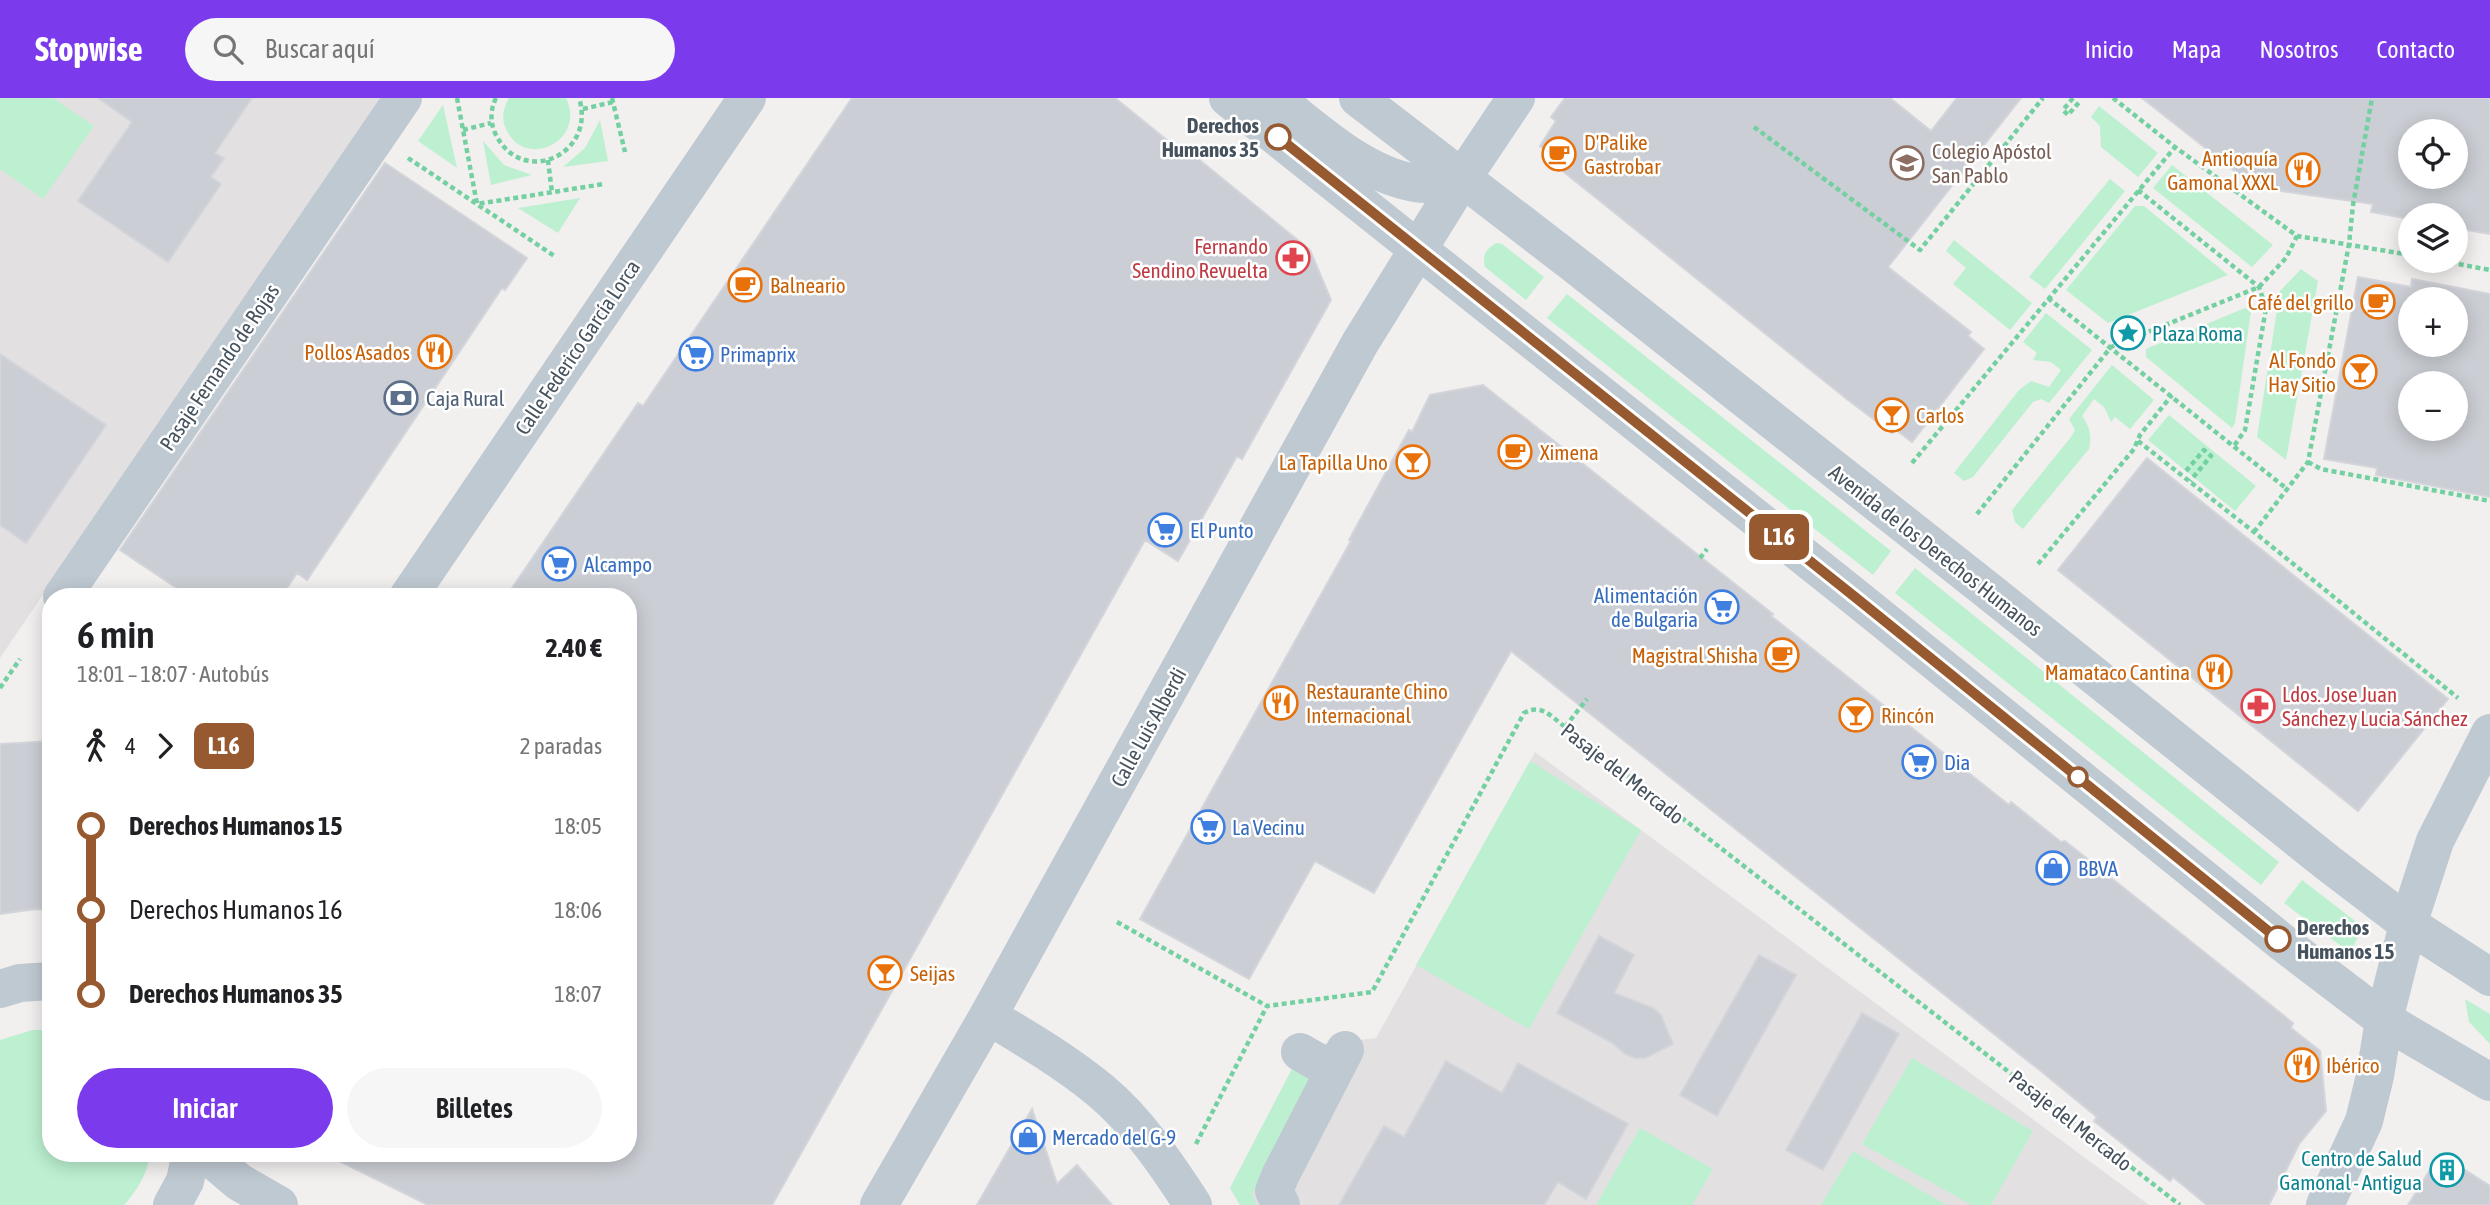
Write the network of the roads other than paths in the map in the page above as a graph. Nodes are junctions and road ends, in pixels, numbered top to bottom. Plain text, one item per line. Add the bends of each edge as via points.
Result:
1 (403, 98) edge
2 (747, 98) edge
3 (1228, 98) edge
4 (1275, 98) edge
5 (1358, 98) edge
6 (1516, 98) edge
7 (1463, 177) junction
8 (1418, 249) junction
9 (68, 588) edge
10 (414, 588) edge
11 (2490, 733) edge
12 (2408, 924) junction
13 (2490, 977) edge
14 (42, 982) edge
15 (0, 989) edge
16 (988, 1016) junction
17 (2384, 1020) junction
18 (1300, 1052) dead end
19 (2490, 1082) edge
20 (189, 1162) edge
21 (216, 1162) edge
22 (2330, 1203) edge
23 (172, 1205) edge
24 (279, 1205) edge
25 (879, 1205) edge
26 (1194, 1205) edge
27 (1281, 1205) edge

1 - 9 street, Pasaje Fernando de Rojas
2 - 10 street, Calle Federico García Lorca
3 - 8 street
4 - 7 street via 1380,171 1415,183 1439,184
5 - 7 street, Avenida de los Derechos Humanos
6 - 7 street
7 - 8 street
7 - 12 street, Avenida de los Derechos Humanos
8 - 16 street, Calle Luis Alberdi via 1350,361
8 - 17 street
11 - 12 street via 2435,841
12 - 13 street, Avenida de los Derechos Humanos
12 - 17 street
14 - 15 street
16 - 25 street, Calle Luis Alberdi
16 - 26 street via 1061,1060 1104,1093 1153,1148
17 - 19 street
17 - 22 street via 2364,1121
18 - 27 street via 1339,1060 1280,1176 1274,1191
20 - 23 street
21 - 24 street

